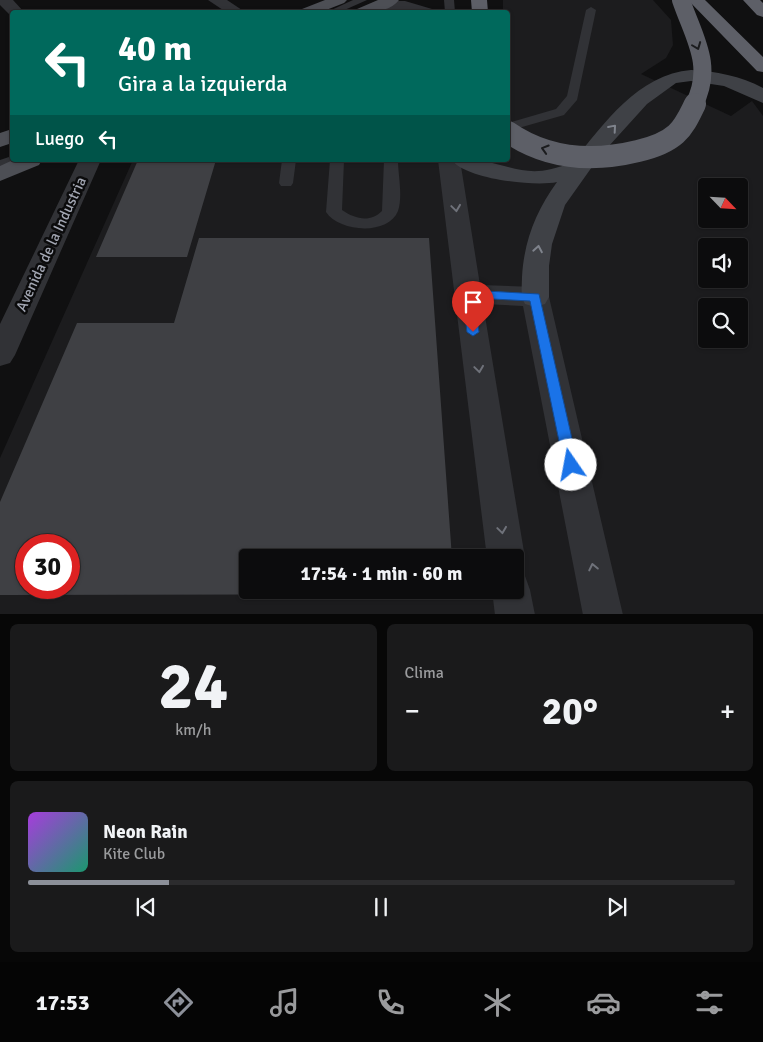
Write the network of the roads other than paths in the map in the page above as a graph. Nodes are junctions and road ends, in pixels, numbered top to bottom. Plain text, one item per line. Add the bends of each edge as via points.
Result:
1 (4, 0) edge
2 (216, 0) edge
3 (338, 0) edge
4 (362, 0) edge
5 (681, 0) edge
6 (696, 0) edge
7 (383, 2) edge
8 (14, 10) edge
9 (234, 10) edge
10 (313, 10) edge
11 (337, 10) edge
12 (357, 10) edge
13 (367, 10) edge
14 (419, 10) edge
15 (591, 10) dead end
16 (763, 67) edge
17 (763, 97) edge
18 (510, 126) edge
19 (510, 133) edge
20 (27, 162) edge
21 (89, 162) edge
22 (289, 162) edge
23 (337, 162) edge
24 (391, 162) edge
25 (449, 162) edge
26 (468, 162) edge
27 (582, 166) junction
28 (0, 174) edge
29 (286, 184) dead end
30 (468, 294) junction
31 (535, 297) junction
32 (0, 355) edge
33 (505, 549) edge
34 (512, 599) edge
35 (515, 614) edge
36 (603, 614) edge

1 - 8 street
2 - 9 street
3 - 10 main road
4 - 11 lane
5 -> 19 highway, bridge via 700,51 703,83 676,134 638,152 577,157 542,149
6 - 16 highway
7 - 12 lane
7 - 13 main road
7 - 14 street
15 - 18 lane via 573,96 560,112
27 -> 17 main road via 641,99 669,78 695,75 724,80 755,90
20 - 28 main road
21 - 32 street, Avenida de la Industria
22 - 29 lane
23 - 24 lane via 334,212 356,223 372,223 390,212
25 -> 30 street
26 - 27 main road via 519,178 549,177
31 -> 27 main road via 534,271 541,236 554,203
30 - 31 street
30 -> 33 street
36 -> 31 street
34 - 35 street

